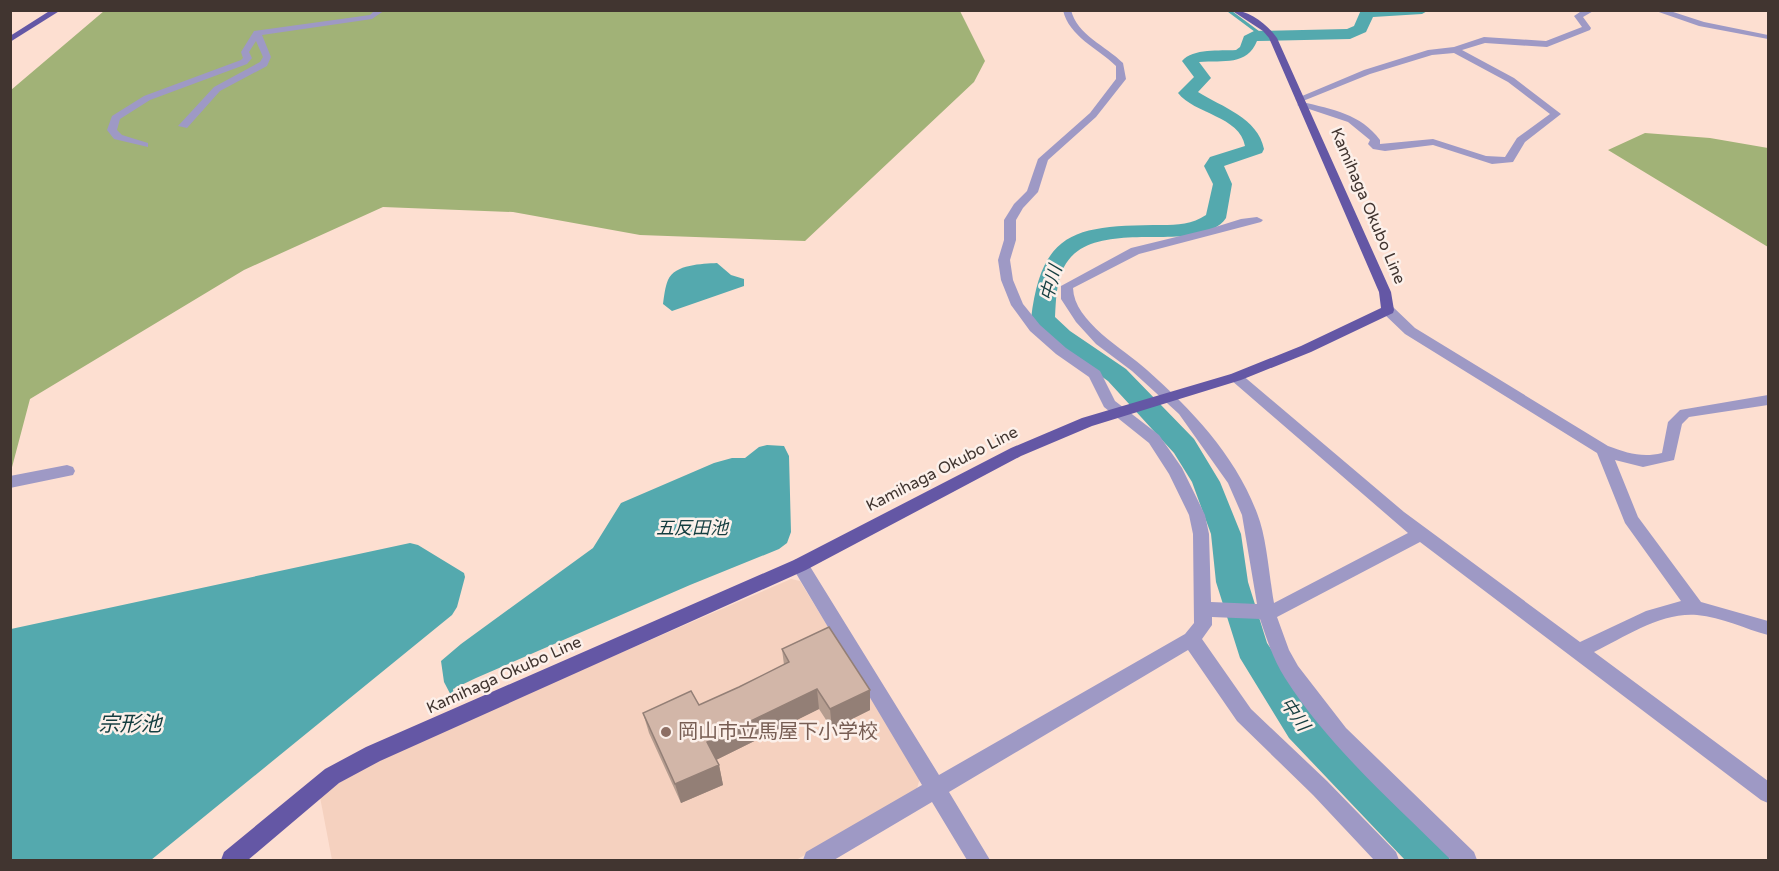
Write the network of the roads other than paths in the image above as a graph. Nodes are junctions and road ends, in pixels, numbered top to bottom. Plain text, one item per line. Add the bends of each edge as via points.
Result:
1 (57, 10) edge
2 (381, 10) edge
3 (1068, 10) edge
4 (1235, 10) edge
5 (1591, 10) edge
6 (1657, 10) edge
7 (257, 33) junction
8 (1768, 37) edge
9 (10, 40) edge
10 (1455, 50) junction
11 (1301, 102) junction
12 (183, 126) dead end
13 (144, 145) dead end
14 (1257, 220) dead end
15 (1388, 310) junction
16 (1236, 377) junction
17 (1166, 399) junction
18 (1768, 400) edge
19 (1124, 411) junction
20 (1603, 450) junction
21 (67, 471) dead end
22 (10, 482) edge
23 (1422, 534) junction
24 (800, 565) junction
25 (1696, 608) junction
26 (1209, 610) junction
27 (1263, 612) junction
28 (1768, 628) edge
29 (1191, 639) junction
30 (1580, 650) junction
31 (937, 790) junction
32 (1768, 794) edge
33 (232, 861) edge
34 (814, 861) edge
35 (979, 861) edge
36 (1388, 861) edge
37 (1466, 861) edge

1 - 9 main road
2 - 7 street via 372,17
3 - 19 street via 1074,26 1120,65 1121,79 1093,115 1043,159 1032,192 1010,220 1004,260 1017,305 1044,335 1095,374 1109,404
4 - 11 main road, Kamihaga Okubo Line via 1271,36
5 - 10 street via 1577,18 1587,28 1551,44 1484,40
6 - 8 street
7 - 12 street via 267,57 264,64 224,84
7 - 13 street via 245,52 248,58 244,62 147,98 115,117 111,130 118,138
10 - 11 street via 1406,59
10 - 11 street via 1513,81 1556,114 1521,140 1509,160 1490,159 1431,142 1377,147 1372,136 1352,119
11 - 15 main road, Kamihaga Okubo Line via 1385,292
14 - 17 street via 1135,251 1067,286 1067,299 1081,319
15 - 16 main road, Kamihaga Okubo Line
15 - 20 street via 1410,331
16 - 17 main road, Kamihaga Okubo Line
16 - 23 street
17 - 19 main road, Kamihaga Okubo Line
17 - 27 street via 1190,418 1235,482 1250,515
18 - 20 street via 1684,412 1675,422 1671,451 1664,458 1646,463
19 - 24 main road, Kamihaga Okubo Line via 1016,452
19 - 26 street via 1165,453 1197,515
20 - 25 street via 1631,519
21 - 22 street
23 - 27 street via 1279,609
23 - 30 street
24 - 31 street
24 - 33 main road, Kamihaga Okubo Line via 373,754 332,776
25 - 28 street
25 - 30 street via 1654,616
26 - 27 street
26 - 29 street
27 - 37 street via 1291,672 1339,734
29 - 31 street
29 - 36 street via 1244,715
30 - 32 street
31 - 34 street
31 - 35 street

